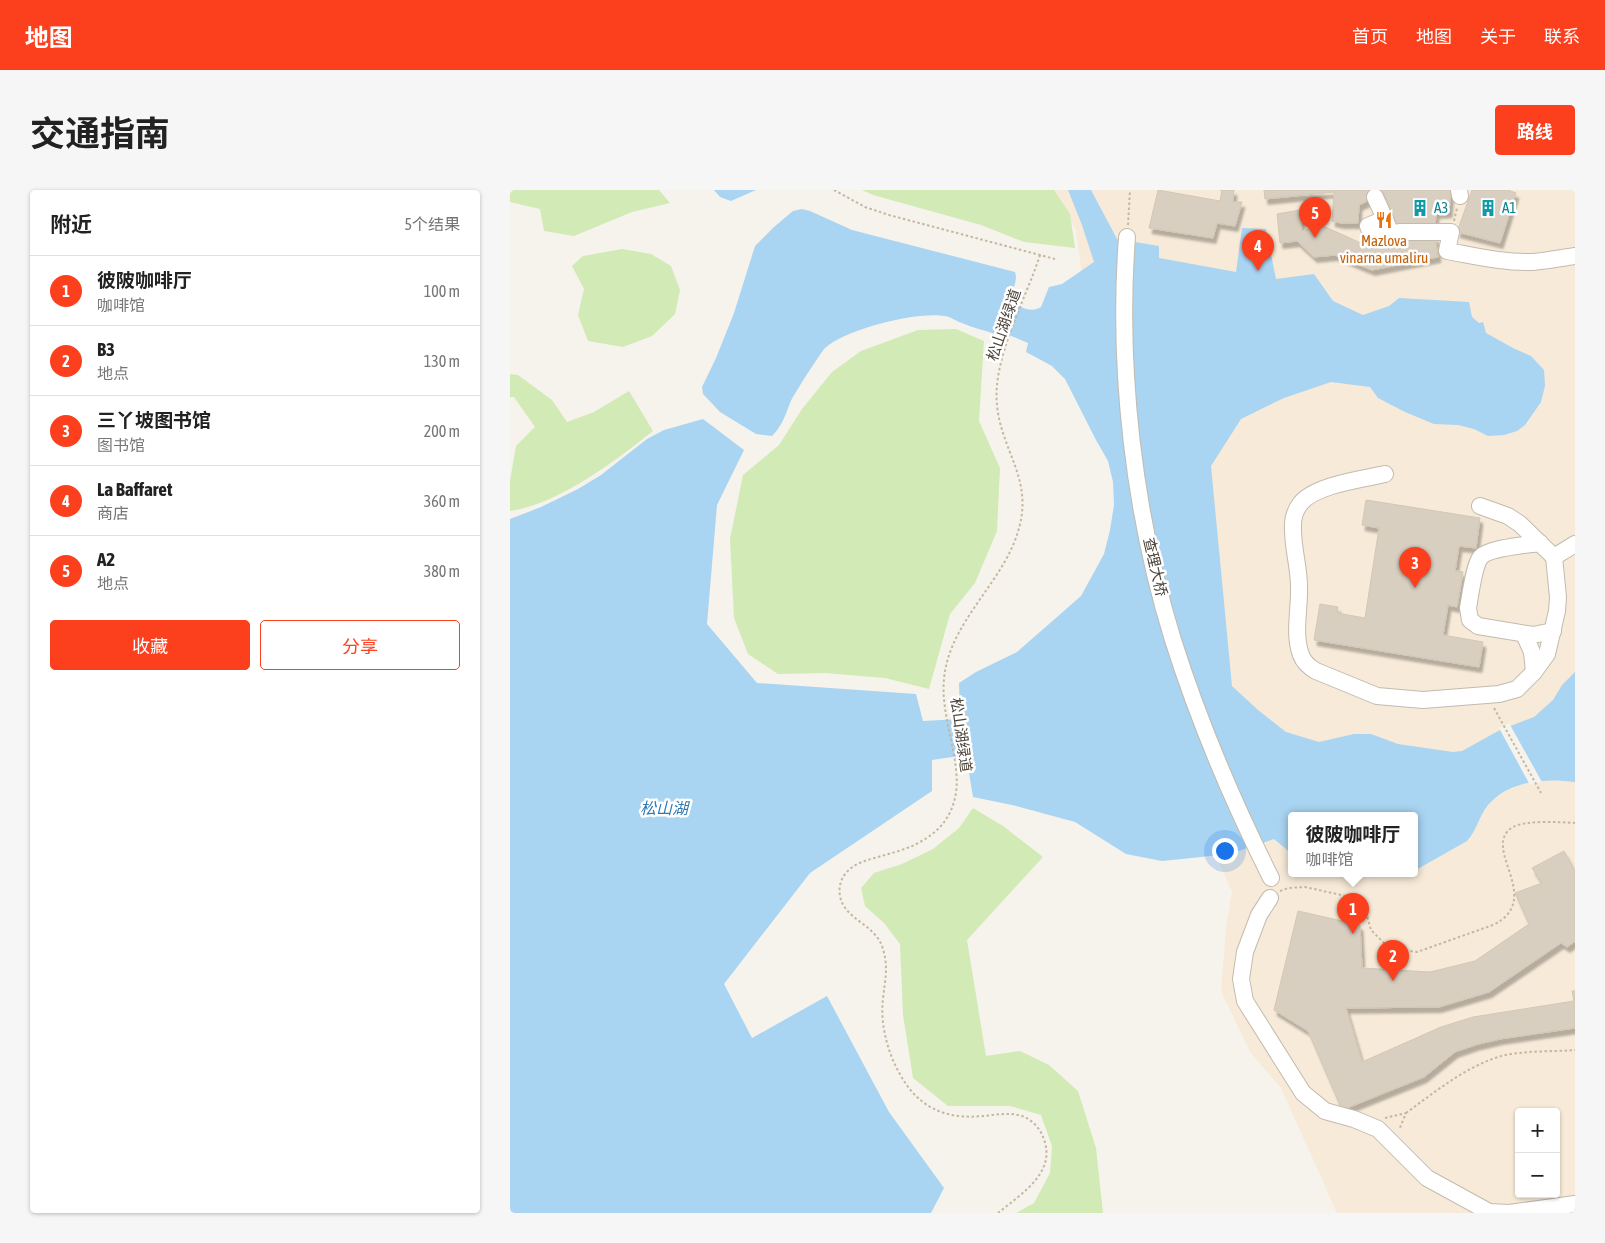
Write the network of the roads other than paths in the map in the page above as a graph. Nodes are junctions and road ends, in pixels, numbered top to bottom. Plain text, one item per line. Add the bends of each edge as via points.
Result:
1 (1375, 197) dead end
2 (1127, 237) road end
3 (1575, 256) edge
4 (1385, 474) dead end
5 (1480, 506) dead end
6 (1540, 543) junction
7 (1575, 544) edge
8 (1554, 557) junction
9 (1552, 631) junction
10 (1524, 634) junction
11 (1534, 672) junction
12 (1271, 878) dead end
13 (1270, 898) road end
14 (1575, 1204) edge

1 - 3 street via 1385,219 1368,226 1374,240 1399,232 1451,232 1448,252 1533,262
2 - 12 street, 查理大桥 via 1125,360 1132,437 1157,581 1174,641 1222,771
4 - 11 street via 1319,491 1302,502 1294,514 1300,584 1298,635 1307,666 1377,696 1423,700 1499,694 1517,689
5 - 6 street via 1508,516
6 - 8 street
6 - 10 street via 1482,556 1477,564 1468,608 1470,620 1478,626
7 - 8 street
8 - 9 street via 1558,597
9 - 10 street via 1533,636
9 - 11 street via 1547,654
10 - 11 street via 1532,652
13 - 14 street via 1258,915 1245,952 1241,979 1245,1001 1302,1093 1324,1111 1378,1129 1427,1178 1489,1212 1509,1213

